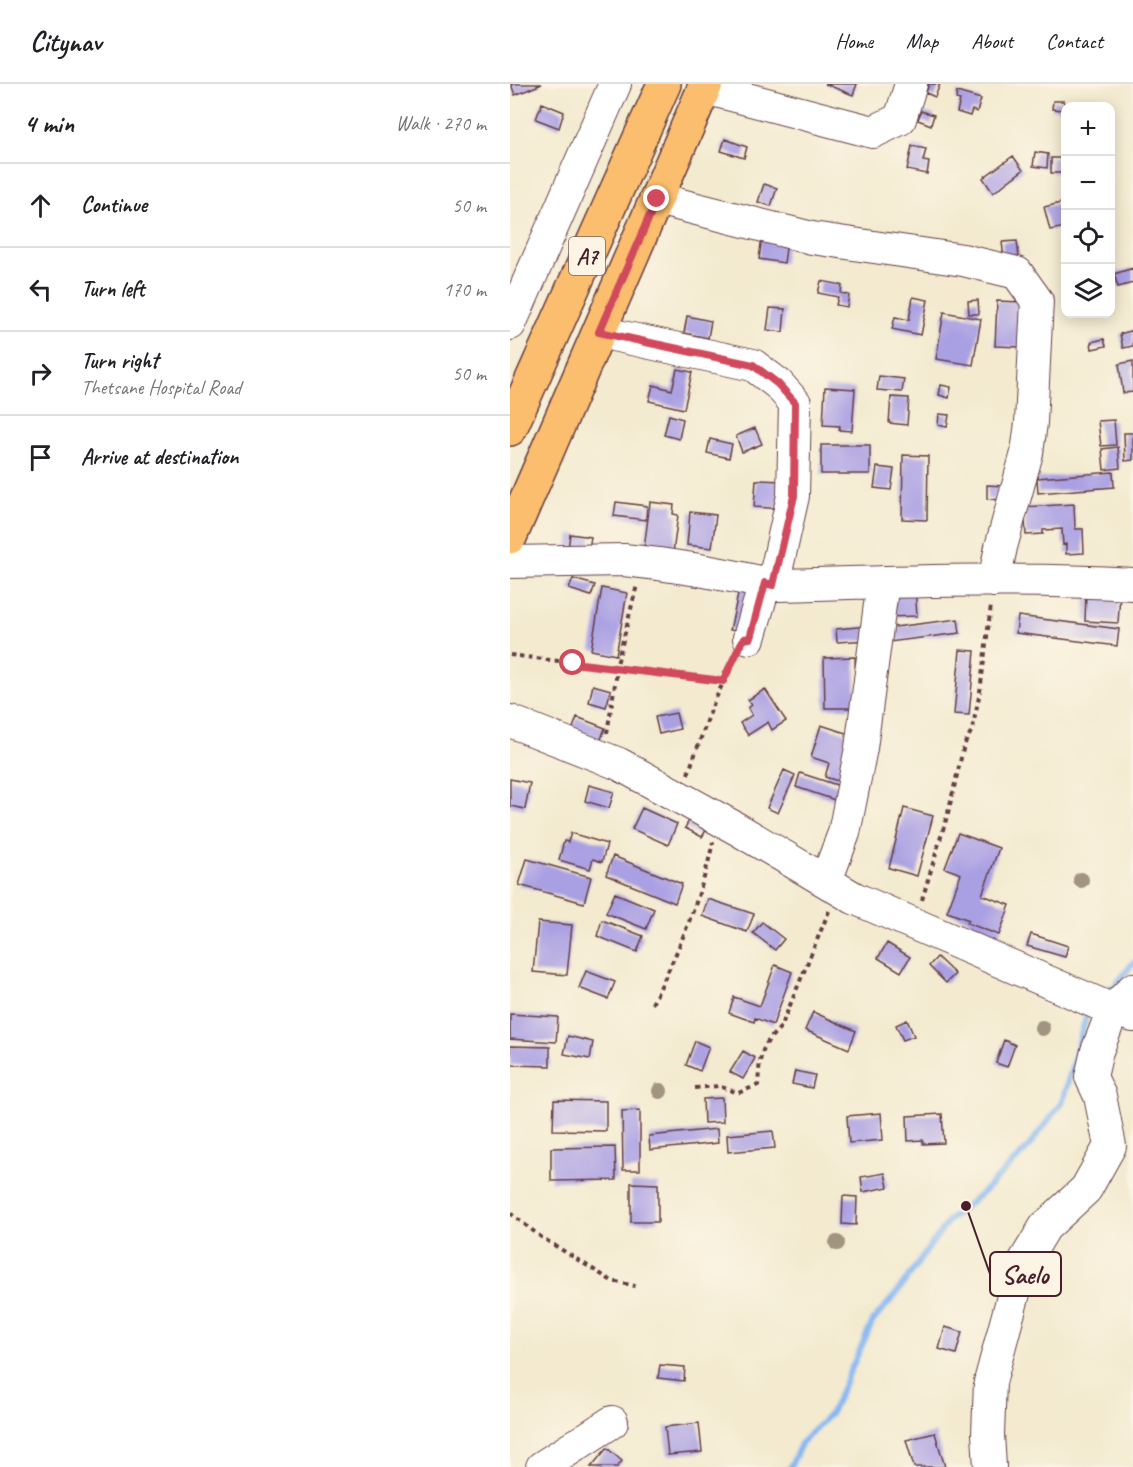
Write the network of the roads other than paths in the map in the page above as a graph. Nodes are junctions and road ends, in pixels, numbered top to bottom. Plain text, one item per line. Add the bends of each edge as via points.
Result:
1 (615, 84) edge
2 (664, 84) edge
3 (911, 84) edge
4 (706, 86) edge
5 (657, 199) junction
6 (510, 324) edge
7 (599, 332) junction
8 (510, 429) edge
9 (510, 537) edge
10 (510, 562) edge
11 (994, 581) junction
12 (883, 582) junction
13 (769, 584) junction
14 (1133, 584) edge
15 (750, 638) road end
16 (510, 721) edge
17 (832, 885) junction
18 (1126, 1005) edge
19 (612, 1422) dead end
20 (542, 1467) edge
21 (990, 1467) edge

1 - 6 street
2 - 8 main road, A7
3 - 4 street via 900,119 873,132
4 - 5 main road
5 - 7 main road
5 - 11 street via 812,238 963,260 1017,273 1037,301 1031,423
7 - 9 main road
7 - 13 street via 753,365 795,403 794,496
10 - 13 street via 624,560
11 - 12 street
11 - 14 street
12 - 13 street
12 - 17 street via 859,759
13 - 15 street
16 - 17 street via 619,764
17 - 18 street via 915,924
18 - 21 street via 1097,1051 1091,1077 1100,1096 1110,1146 1086,1189 1045,1227 1021,1267 990,1382
19 - 20 street

